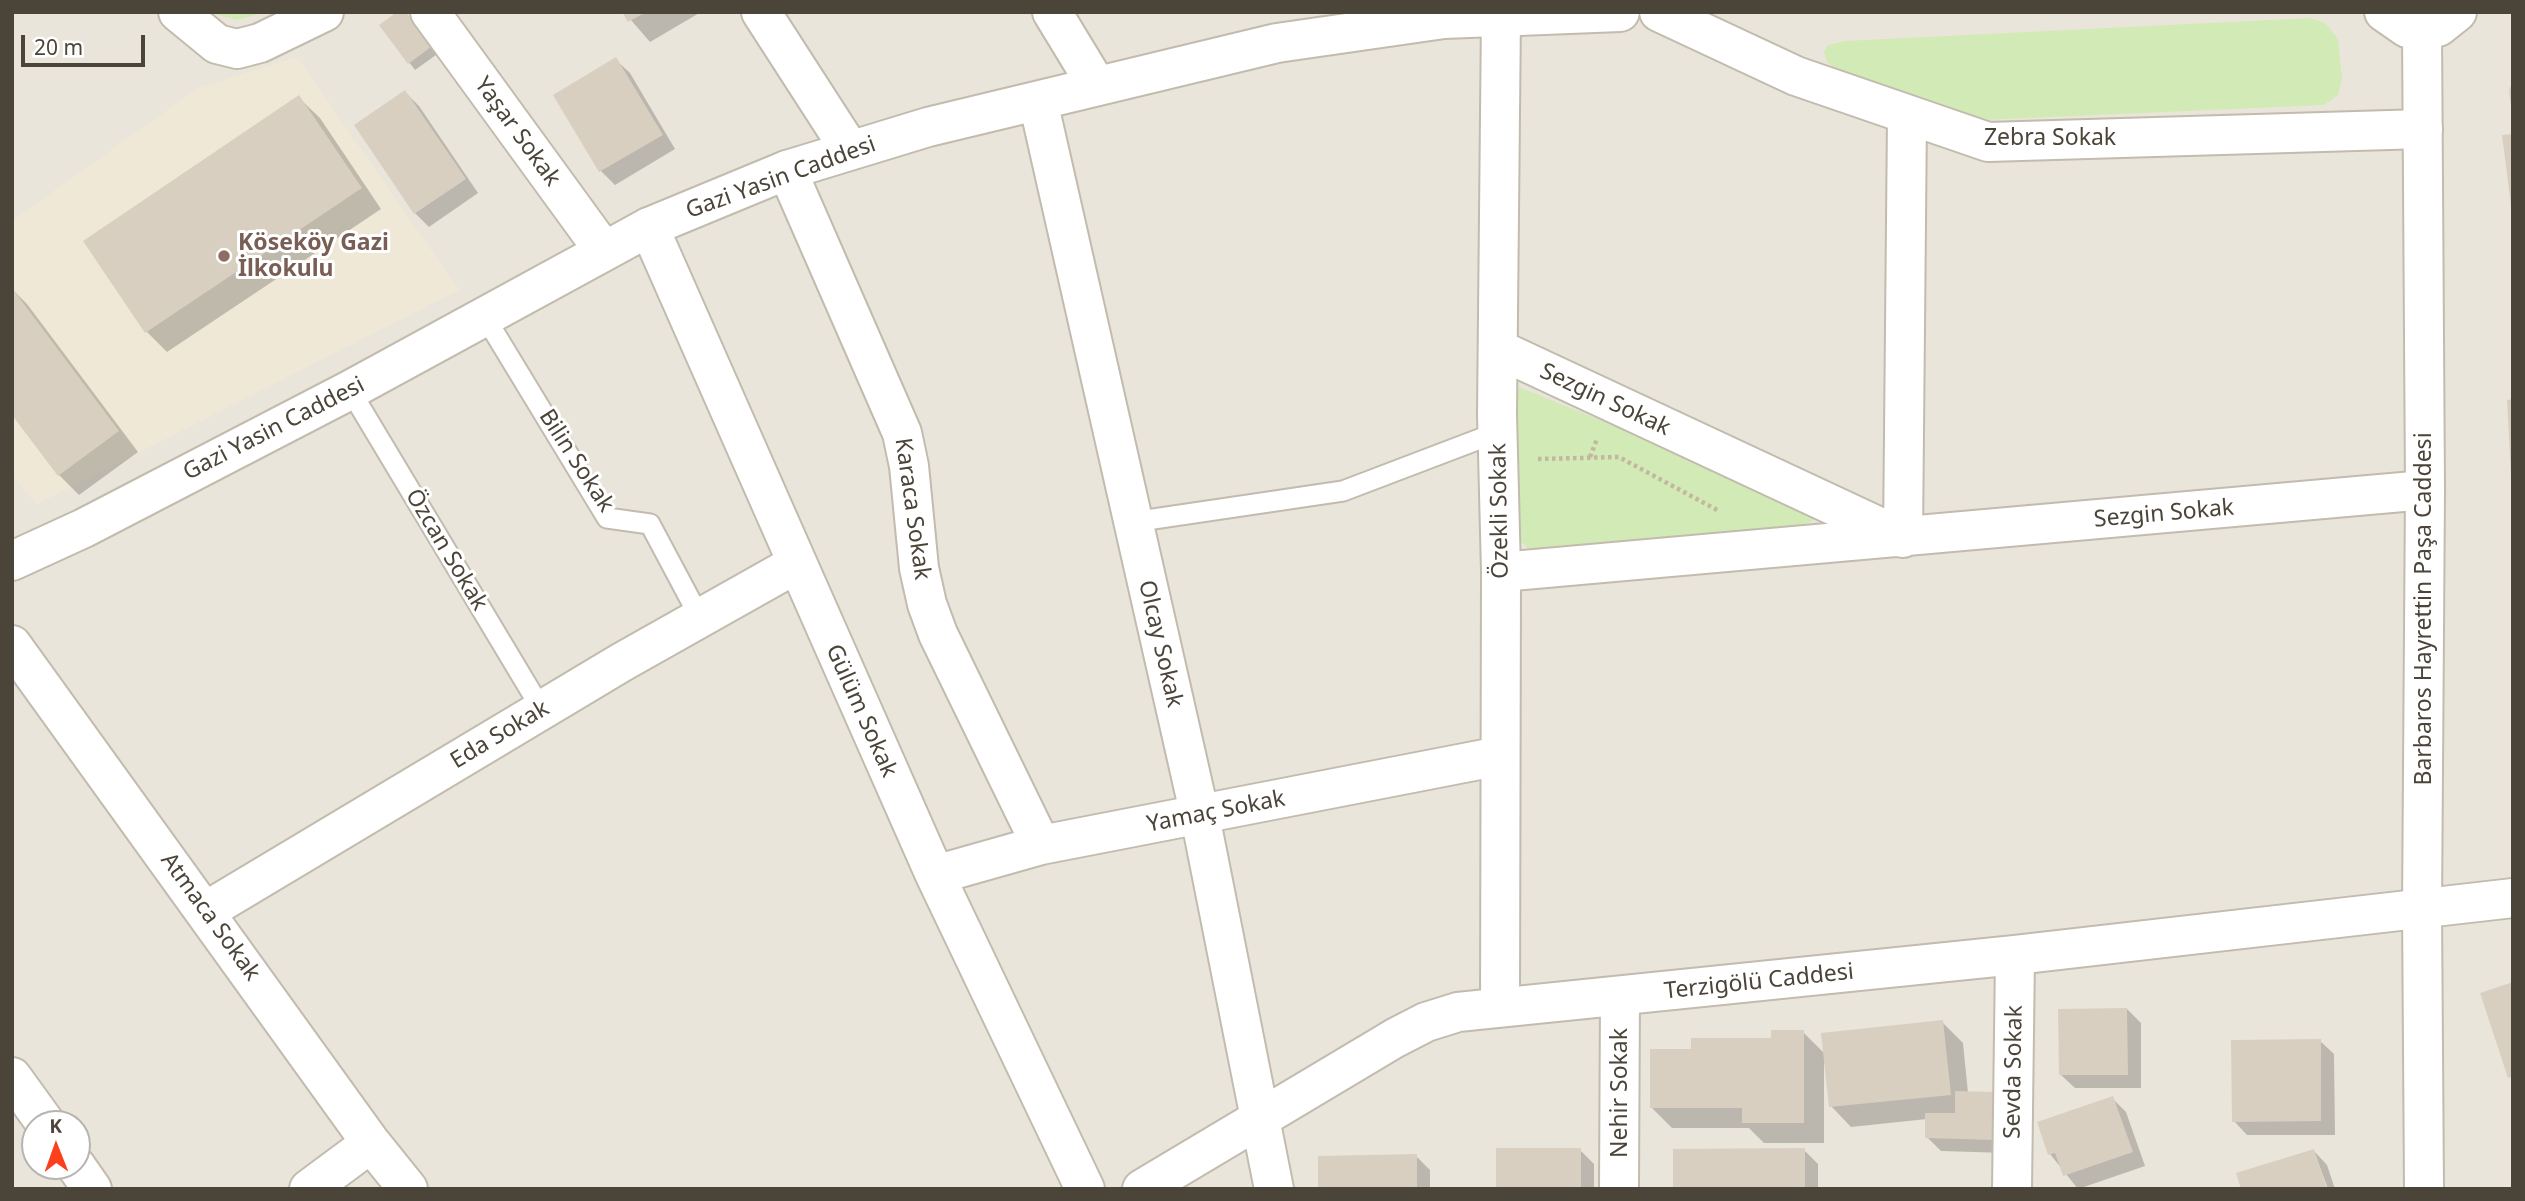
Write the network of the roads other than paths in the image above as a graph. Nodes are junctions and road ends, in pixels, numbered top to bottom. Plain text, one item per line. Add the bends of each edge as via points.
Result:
1 (324, 12) edge
2 (429, 12) edge
3 (761, 12) edge
4 (1052, 12) edge
5 (1620, 12) edge
6 (1659, 12) edge
7 (2384, 12) edge
8 (2457, 12) edge
9 (1501, 15) junction
10 (1349, 21) edge
11 (190, 24) edge
12 (2422, 30) junction
13 (1097, 86) junction
14 (1038, 101) junction
15 (1907, 116) junction
16 (2423, 129) junction
17 (850, 150) junction
18 (787, 170) junction
19 (649, 227) junction
20 (604, 251) junction
21 (485, 317) junction
22 (1498, 349) junction
23 (350, 390) junction
24 (1498, 432) junction
25 (2426, 490) junction
26 (1133, 522) junction
27 (1903, 538) junction
28 (16, 554) edge
29 (796, 564) junction
30 (1501, 572) junction
31 (700, 618) junction
32 (12, 645) edge
33 (542, 710) junction
34 (1500, 756) junction
35 (1200, 816) junction
36 (1041, 845) junction
37 (934, 875) junction
38 (2513, 898) edge
39 (2422, 909) junction
40 (206, 911) junction
41 (2015, 955) junction
42 (1620, 996) junction
43 (1500, 1007) junction
44 (12, 1077) edge
45 (36, 1110) edge
46 (1262, 1118) junction
47 (371, 1143) junction
48 (309, 1189) edge
49 (408, 1189) edge
50 (1085, 1189) edge
51 (1142, 1189) edge
52 (1274, 1189) edge
53 (1619, 1189) edge
54 (2012, 1189) edge
55 (2424, 1189) edge

1 - 11 street via 237,49 217,44
2 - 20 street, Yaşar Sokak
3 - 17 street
4 - 13 street
5 - 9 street, Gazi Yasin Caddesi
6 - 15 street, Zebra Sokak via 1796,76
7 - 12 street via 2407,28
8 - 12 street via 2438,27
9 - 10 street, Gazi Yasin Caddesi
9 - 22 street, Özekli Sokak
10 - 13 street, Gazi Yasin Caddesi
12 - 16 street, Barbaros Hayrettin Paşa Caddesi
13 - 14 street, Gazi Yasin Caddesi
14 - 17 street, Gazi Yasin Caddesi
14 - 26 street, Olcay Sokak
15 - 16 street, Zebra Sokak via 1988,142
15 - 27 street
16 - 25 street, Barbaros Hayrettin Paşa Caddesi
17 - 18 street, Gazi Yasin Caddesi
18 - 19 street, Gazi Yasin Caddesi
18 - 36 street, Karaca Sokak via 902,433 919,568 938,634
19 - 20 street, Gazi Yasin Caddesi
19 - 29 street, Gülüm Sokak
20 - 21 street, Gazi Yasin Caddesi
21 - 23 street, Gazi Yasin Caddesi
21 - 31 lane, Bilin Sokak via 607,518 650,524
22 - 24 street, Özekli Sokak
22 - 27 street, Sezgin Sokak
23 - 28 street, Gazi Yasin Caddesi
23 - 33 lane, Özcan Sokak
24 - 26 lane via 1343,491
24 - 30 street, Özekli Sokak
25 - 27 street, Sezgin Sokak
25 - 39 street, Barbaros Hayrettin Paşa Caddesi
26 - 35 street, Olcay Sokak
27 - 30 street, Sezgin Sokak
29 - 31 street, Eda Sokak
29 - 37 street, Gülüm Sokak
30 - 34 street, Özekli Sokak
31 - 33 street, Eda Sokak
32 - 40 street, Atmaca Sokak
33 - 40 street, Eda Sokak
34 - 35 street, Yamaç Sokak
34 - 43 street, Özekli Sokak
35 - 36 street, Yamaç Sokak
35 - 46 street, Olcay Sokak
36 - 37 street, Yamaç Sokak
37 - 50 street, Gülüm Sokak
38 - 39 street, Terzigölü Caddesi
39 - 41 street, Terzigölü Caddesi
39 - 55 street, Barbaros Hayrettin Paşa Caddesi
40 - 47 street, Atmaca Sokak
41 - 42 street, Terzigölü Caddesi
41 - 54 street, Sevda Sokak
42 - 43 street, Terzigölü Caddesi
42 - 53 street, Nehir Sokak
43 - 46 street, Terzigölü Caddesi via 1426,1022
44 - 45 street
46 - 51 street, Terzigölü Caddesi
46 - 52 street, Olcay Sokak
47 - 48 street
47 - 49 street, Atmaca Sokak

